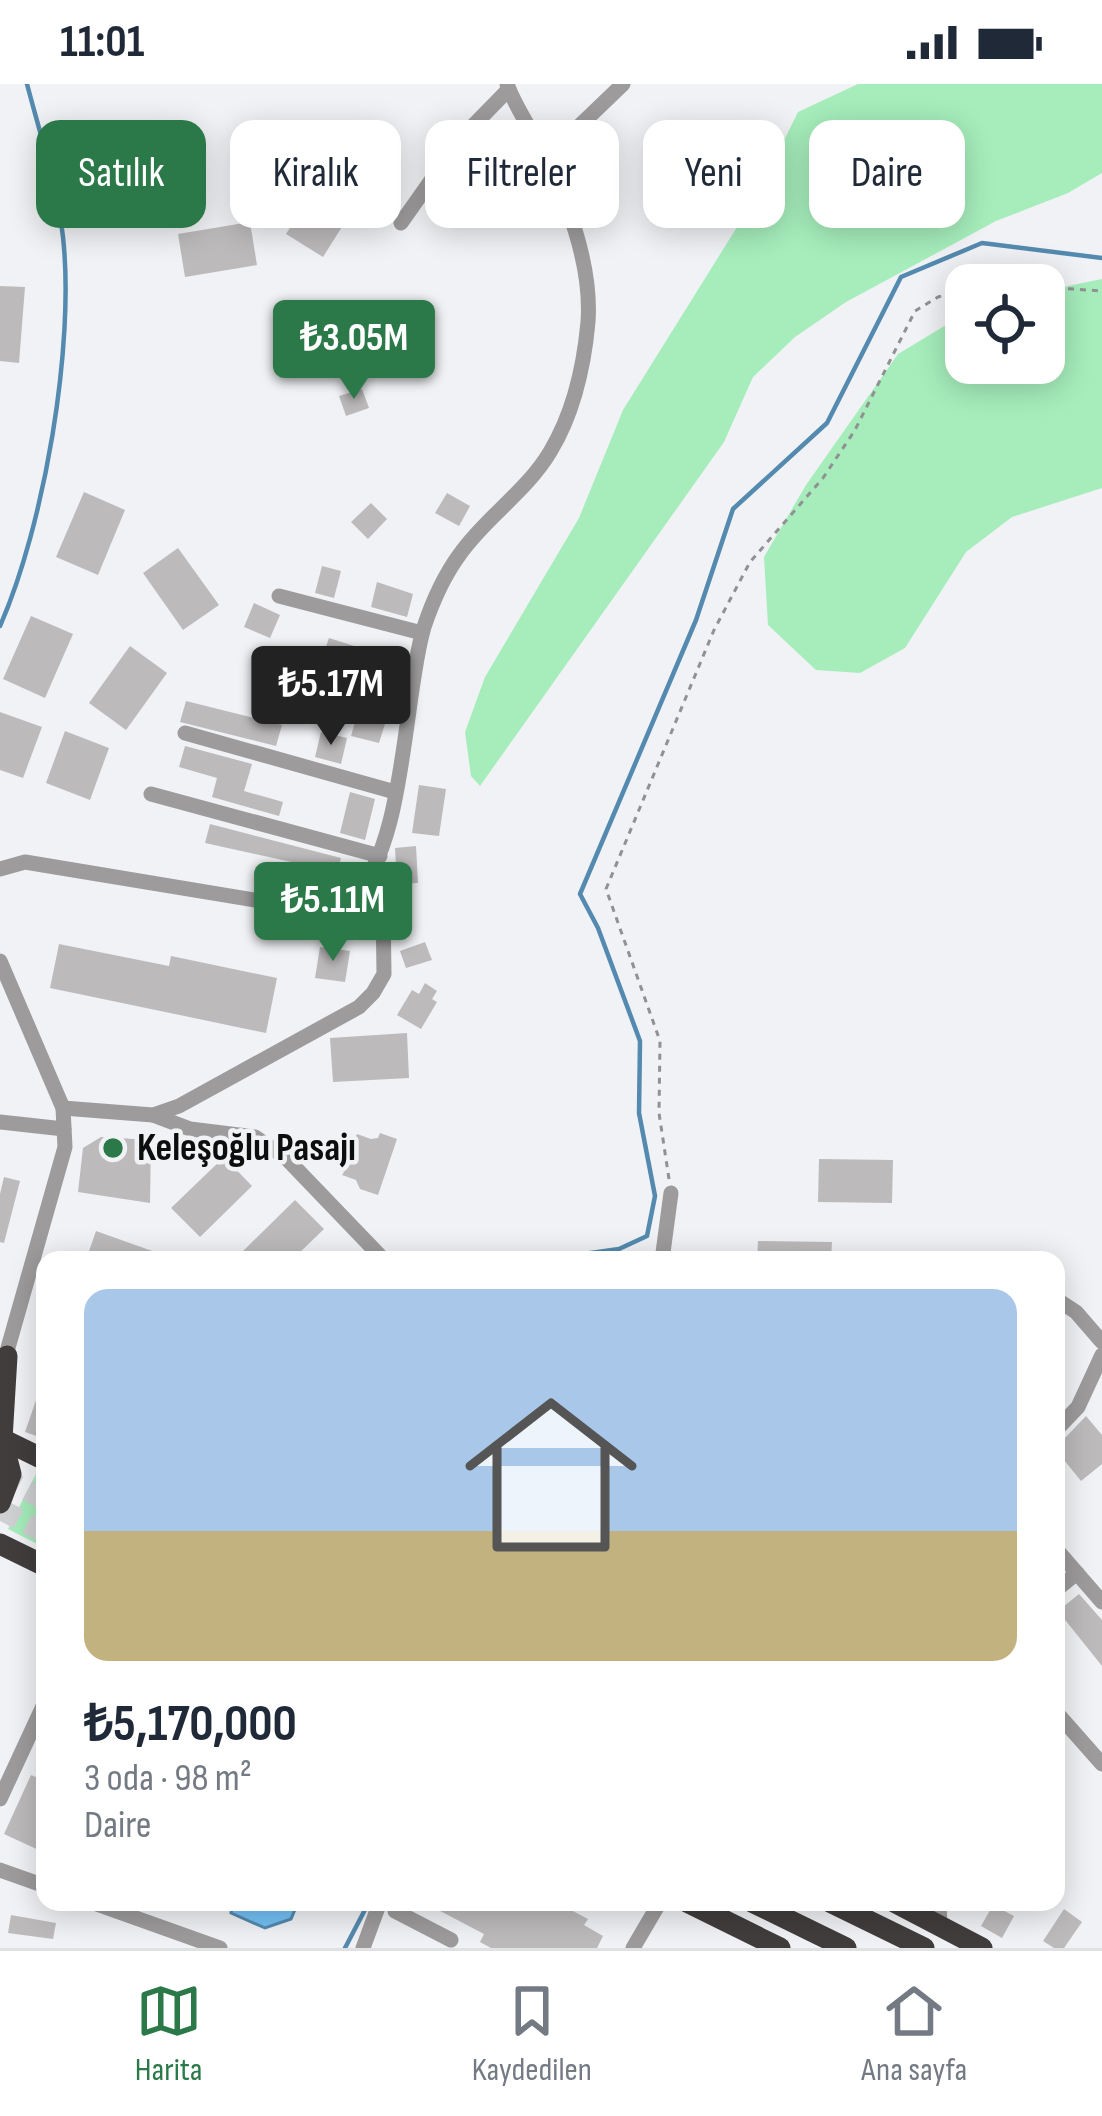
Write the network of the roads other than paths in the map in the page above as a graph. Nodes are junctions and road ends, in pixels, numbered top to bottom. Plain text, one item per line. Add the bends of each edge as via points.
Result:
1 (623, 84) edge
2 (508, 87) edge
3 (526, 120) edge
4 (586, 120) edge
5 (401, 223) dead end
6 (573, 228) edge
7 (279, 596) dead end
8 (422, 633) junction
9 (185, 733) dead end
10 (395, 792) junction
11 (151, 794) dead end
12 (380, 856) junction
13 (0, 869) edge
14 (383, 902) dead end
15 (0, 961) edge
16 (63, 1108) junction
17 (153, 1115) junction
18 (0, 1121) edge
19 (64, 1129) junction
20 (671, 1192) road end
21 (375, 1251) edge
22 (663, 1251) edge
23 (1065, 1305) edge
24 (1102, 1342) edge
25 (1102, 1355) edge
26 (4, 1363) edge
27 (1065, 1421) edge
28 (1, 1439) edge
29 (36, 1456) edge
30 (0, 1503) edge
31 (0, 1544) edge
32 (1065, 1559) edge
33 (36, 1562) edge
34 (1077, 1573) junction
35 (1065, 1583) edge
36 (1102, 1602) edge
37 (36, 1721) edge
38 (1065, 1722) edge
39 (1102, 1764) edge
40 (0, 1799) edge
41 (0, 1870) edge
42 (36, 1883) edge
43 (116, 1911) edge
44 (377, 1911) edge
45 (395, 1911) edge
46 (651, 1911) edge
47 (704, 1911) edge
48 (770, 1911) edge
49 (848, 1911) edge
50 (911, 1911) edge
51 (939, 1911) edge
52 (940, 1926) junction
53 (740, 1930) junction
54 (451, 1940) dead end
55 (220, 1948) edge
56 (363, 1948) edge
57 (633, 1948) edge
58 (768, 1948) edge
59 (780, 1948) edge
60 (846, 1948) edge
61 (924, 1948) edge
62 (982, 1948) edge

1 - 4 street
2 - 3 street
2 - 5 street
6 - 8 street via 588,318 567,415 549,453 438,586
7 - 8 street
8 - 10 street
9 - 10 street
10 - 12 street
11 - 12 street
12 - 13 street via 351,896 309,909 25,862
14 - 17 street via 384,974 359,1007
15 - 16 street
16 - 17 street
16 - 19 street
17 - 21 street via 255,1137 286,1158
18 - 19 street
19 - 26 street
20 - 22 street
23 - 24 street
25 - 27 street
26 - 28 highway
28 - 29 highway
28 - 30 highway via 10,1474
31 - 33 highway
32 - 34 street
34 - 35 street
34 - 36 street
37 - 40 street
38 - 39 street
41 - 42 street
43 - 55 street
44 - 56 street
45 - 54 street
46 - 57 street
47 - 53 highway
48 - 60 highway
49 - 61 highway
50 - 52 highway
51 - 52 street
52 - 62 highway
53 - 58 street
53 - 59 highway

